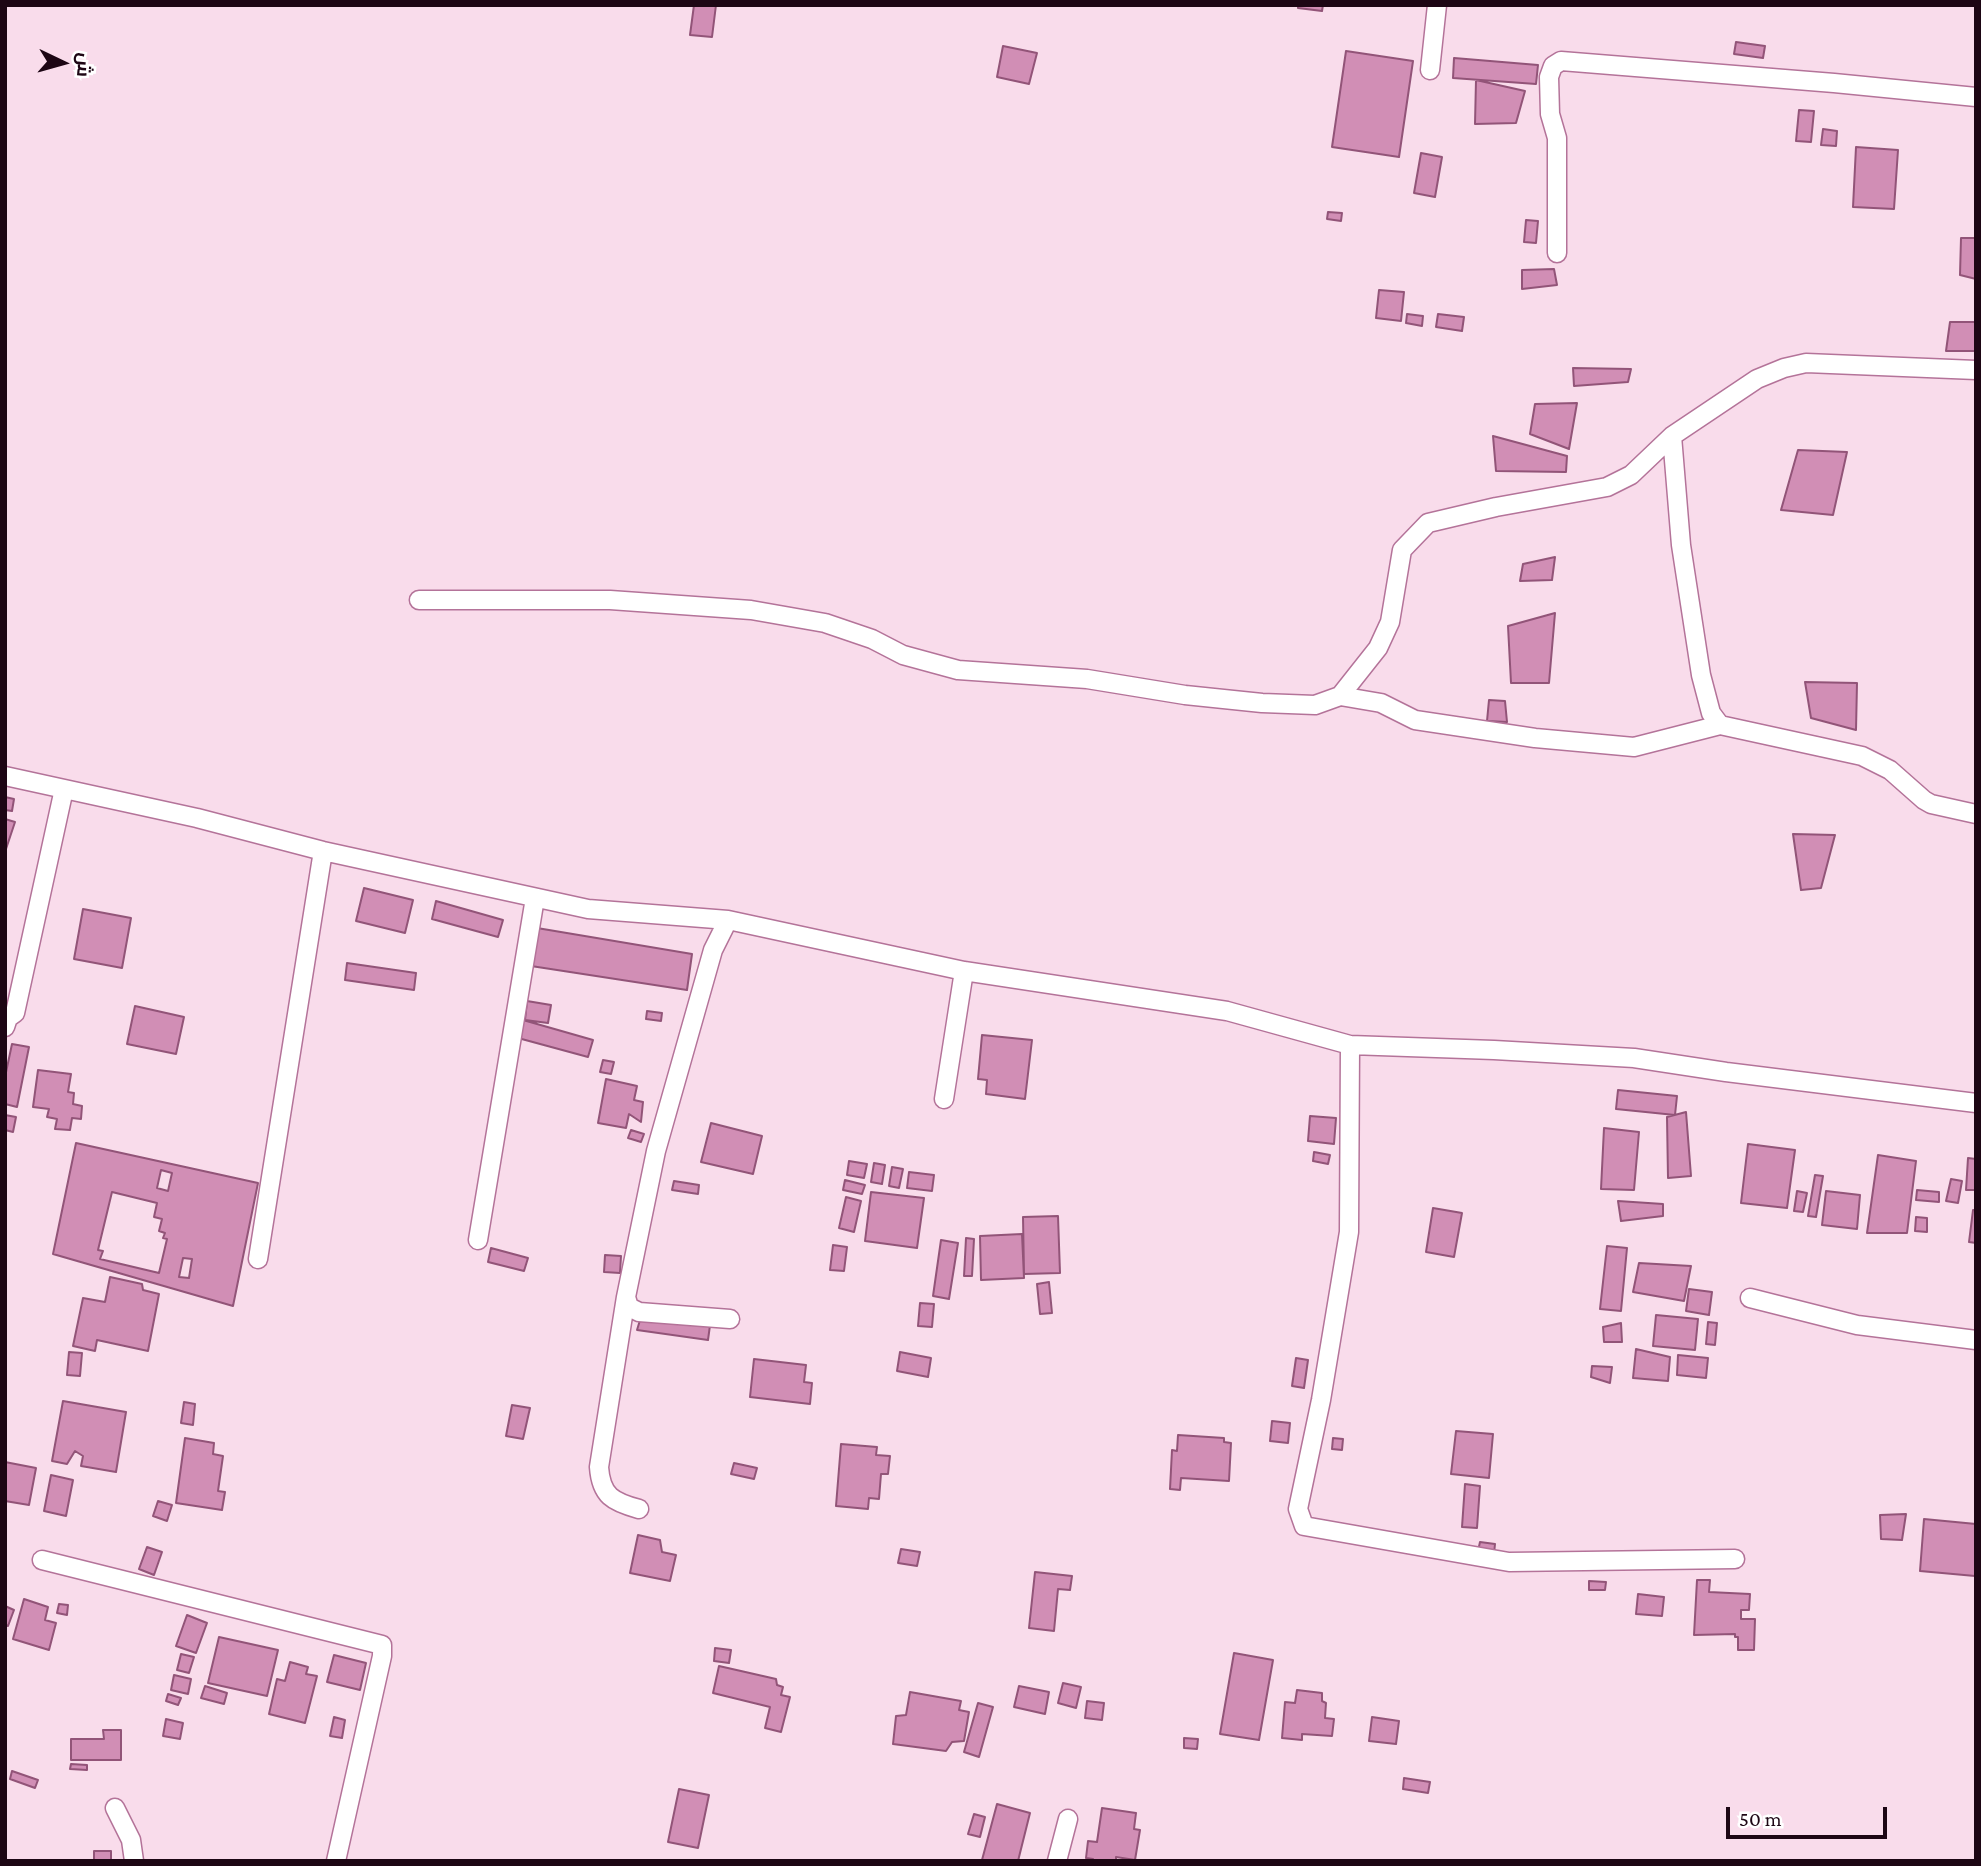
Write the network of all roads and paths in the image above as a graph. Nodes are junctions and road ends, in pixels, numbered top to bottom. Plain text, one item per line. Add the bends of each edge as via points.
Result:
1 (1437, 5) edge
2 (1430, 70) dead end
3 (1976, 97) edge
4 (1557, 253) dead end
5 (1976, 370) edge
6 (1672, 436) junction
7 (419, 600) dead end
8 (1340, 696) junction
9 (1720, 725) junction
10 (5, 776) edge
11 (64, 789) junction
12 (1976, 814) edge
13 (323, 851) junction
14 (535, 898) junction
15 (728, 920) junction
16 (964, 971) junction
17 (5, 1027) edge
18 (1350, 1045) junction
19 (944, 1099) dead end
20 (1976, 1103) edge
21 (478, 1240) dead end
22 (258, 1259) dead end
23 (626, 1297) junction
24 (1750, 1298) dead end
25 (730, 1319) dead end
26 (1976, 1340) edge
27 (639, 1509) dead end
28 (1735, 1559) dead end
29 (42, 1560) dead end
30 (116, 1808) dead end
31 (1068, 1819) dead end
32 (134, 1861) edge
33 (336, 1861) edge
34 (1057, 1861) edge

1 - 2 street
3 - 4 street via 1561,61 1549,77 1550,114 1557,138
5 - 6 street via 1805,363 1757,379
6 - 8 street via 1631,475 1606,487 1429,523 1402,550 1390,622 1378,648
6 - 9 street via 1681,545 1701,675 1711,713
7 - 8 street via 610,600 751,610 825,623 903,655 958,670 1087,680 1262,703 1315,705
8 - 9 street via 1381,703 1415,720 1634,747
9 - 12 street via 1862,756 1890,770 1931,804
10 - 11 street
11 - 13 street
11 - 17 street via 15,1013
13 - 14 street
13 - 22 street
14 - 15 street via 588,909
14 - 21 street
15 - 16 street
15 - 23 street via 713,950 656,1151
16 - 18 street via 1227,1011
16 - 19 street
18 - 20 street via 1633,1058
18 - 28 street via 1349,1232 1298,1509 1304,1526 1508,1562
23 - 25 street via 629,1307 639,1312
23 - 27 street via 598,1467 608,1497
24 - 26 street via 1857,1325
29 - 33 street via 382,1645
30 - 32 street via 131,1840
31 - 34 street

